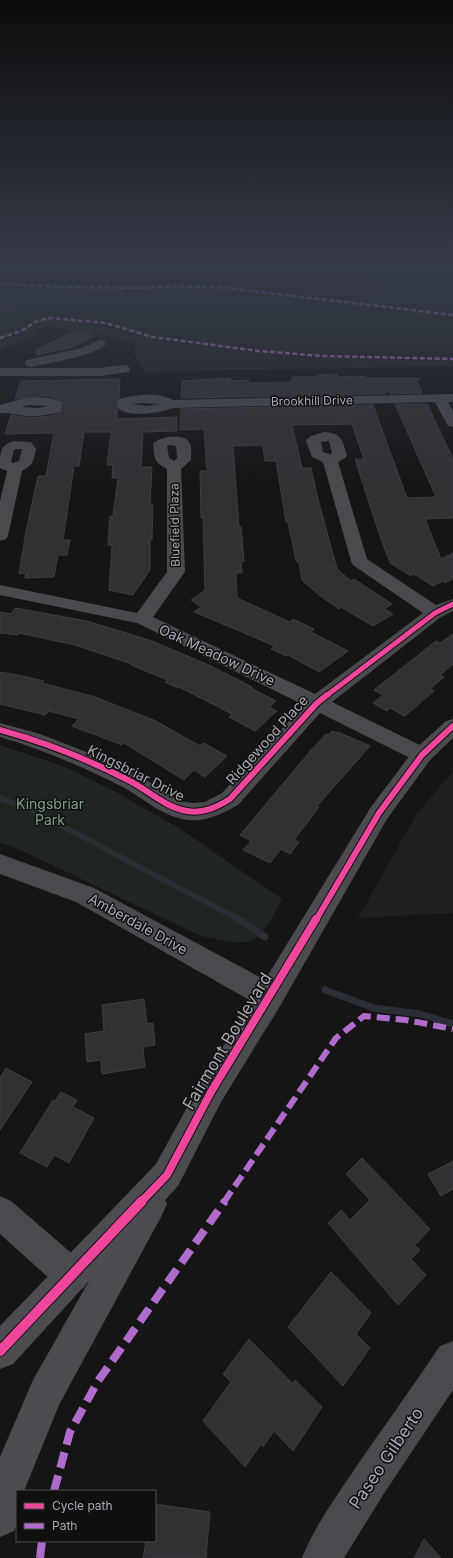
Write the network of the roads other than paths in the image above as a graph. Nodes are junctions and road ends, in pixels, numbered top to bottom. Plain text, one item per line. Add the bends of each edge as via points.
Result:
1 (100, 344) dead end
2 (0, 367) edge
3 (124, 370) dead end
4 (0, 372) edge
5 (446, 398) edge
6 (172, 404) dead end
7 (453, 423) edge
8 (330, 460) dead end
9 (174, 467) dead end
10 (15, 469) dead end
11 (0, 536) edge
12 (0, 590) edge
13 (453, 604) edge
14 (435, 613) junction
15 (142, 619) junction
16 (317, 702) junction
17 (453, 726) edge
18 (0, 730) edge
19 (422, 755) junction
20 (193, 812) joint
21 (0, 864) edge
22 (270, 997) junction
23 (167, 1175) junction
24 (0, 1212) edge
25 (72, 1276) junction
26 (0, 1351) edge
27 (453, 1359) edge
28 (0, 1517) edge
29 (322, 1558) edge

1 - 2 street via 86,351
3 - 4 street
5 - 6 street, Brookhill Drive
5 - 7 street
8 - 14 street via 359,561
9 - 15 street, Bluefield Plaza via 176,572
10 - 11 street
12 - 15 street, Oak Meadow Drive
13 - 14 street, Ridgewood Place
14 - 16 street, Ridgewood Place
15 - 16 street, Oak Meadow Drive
16 - 19 street, Oak Meadow Drive
16 - 20 street, Ridgewood Place via 230,799 214,808
17 - 19 main road, Fairmont Boulevard
18 - 20 street, Kingsbriar Drive via 76,755 130,781 181,810
19 - 22 main road, Fairmont Boulevard via 379,813
21 - 22 street, Amberdale Drive via 84,895
22 - 23 main road, Fairmont Boulevard via 210,1092
23 - 25 main road, Fairmont Boulevard
23 - 28 main road via 46,1393 5,1492
24 - 25 street
25 - 26 main road, Fairmont Boulevard
27 - 29 street, Paseo Gilberto via 362,1493

